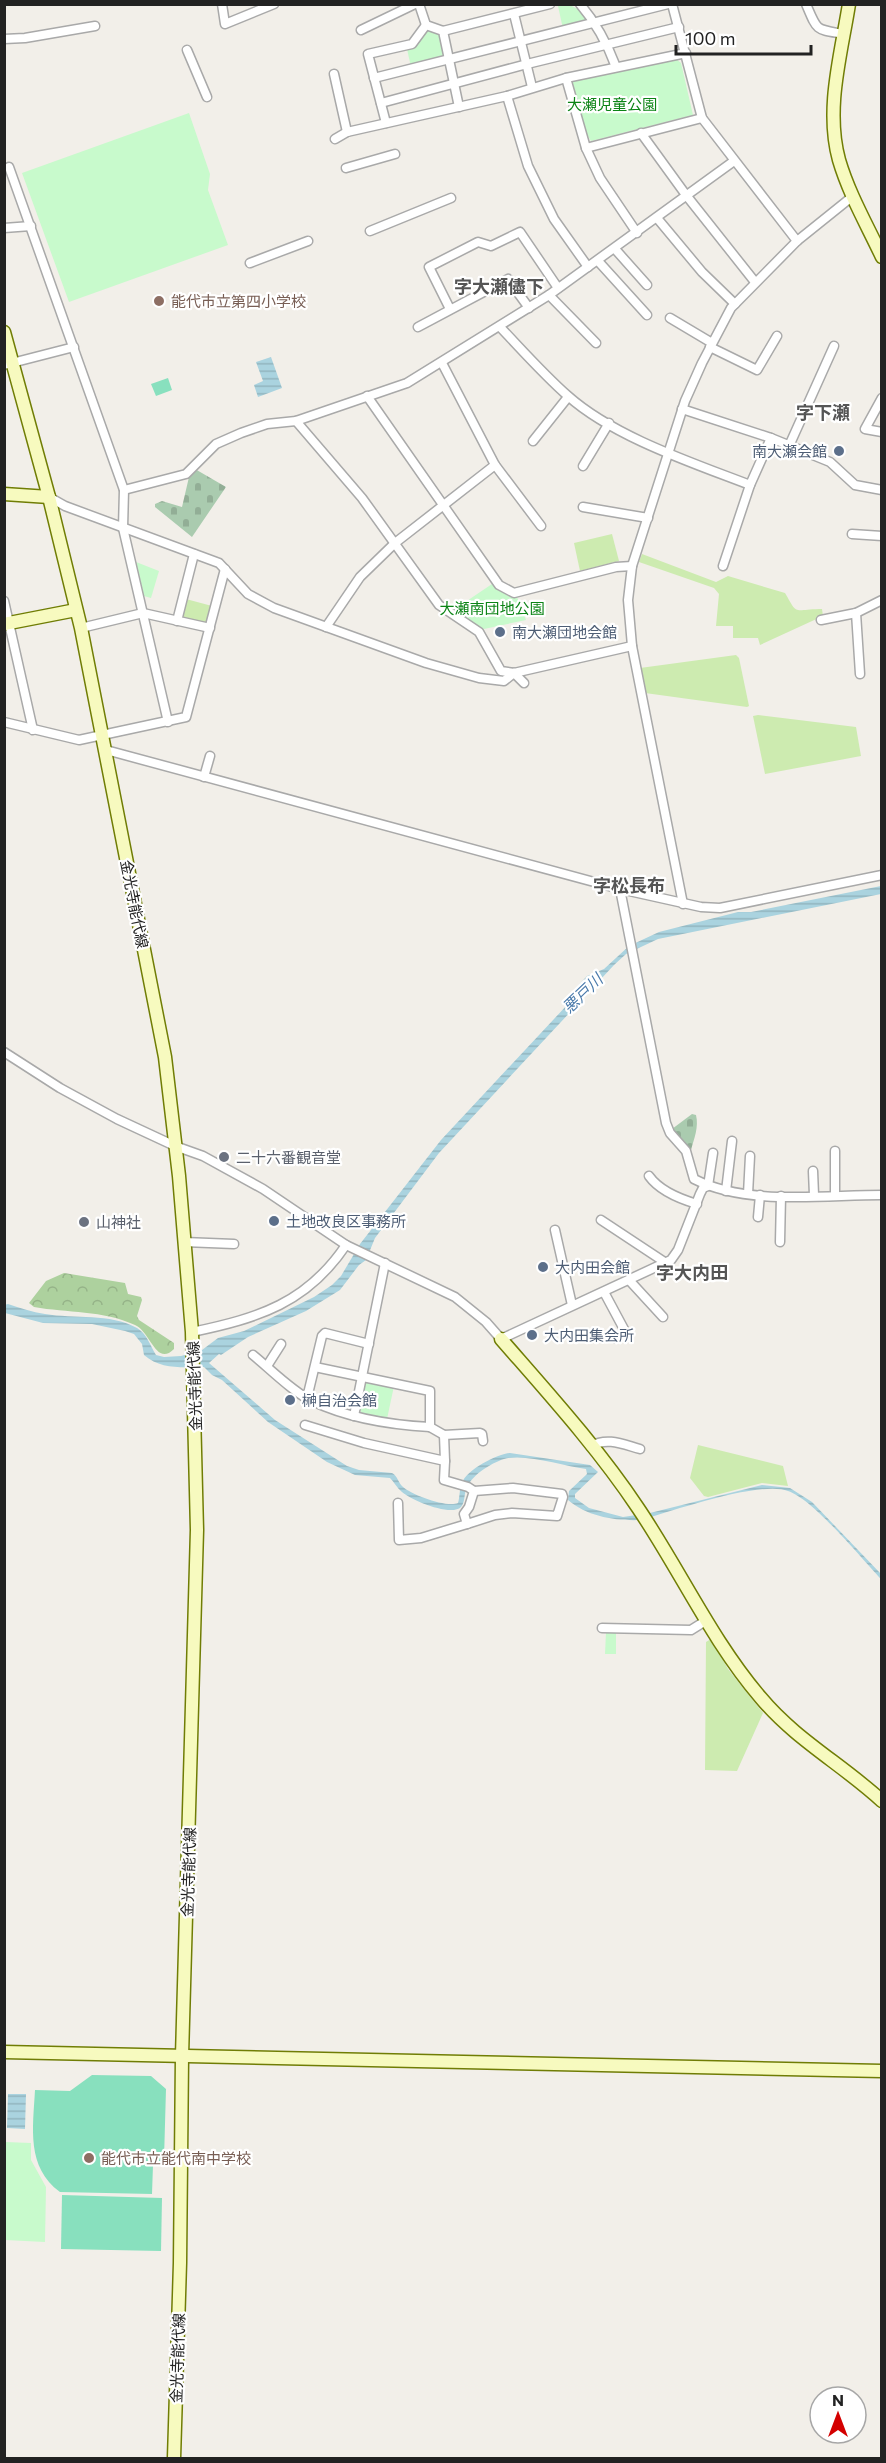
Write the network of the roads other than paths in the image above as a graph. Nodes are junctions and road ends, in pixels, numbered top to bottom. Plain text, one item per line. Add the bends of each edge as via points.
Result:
1 (222, 4) edge
2 (274, 4) edge
3 (417, 4) edge
4 (550, 4) edge
5 (580, 4) edge
6 (670, 4) edge
7 (806, 4) edge
8 (849, 4) edge
9 (514, 14) junction
10 (596, 23) junction
11 (426, 25) junction
12 (95, 26) dead end
13 (679, 27) junction
14 (361, 30) dead end
15 (443, 31) junction
16 (844, 34) junction
17 (4, 39) edge
18 (521, 40) junction
19 (608, 45) junction
20 (187, 50) dead end
21 (686, 53) junction
22 (448, 60) junction
23 (526, 64) junction
24 (616, 67) junction
25 (334, 74) dead end
26 (374, 78) junction
27 (566, 78) junction
28 (454, 83) junction
29 (531, 87) junction
30 (507, 96) junction
31 (207, 97) dead end
32 (381, 103) junction
33 (459, 107) junction
34 (702, 118) junction
35 (386, 123) junction
36 (347, 132) junction
37 (641, 133) junction
38 (335, 139) dead end
39 (586, 148) junction
40 (395, 154) dead end
41 (734, 160) junction
42 (9, 167) dead end
43 (346, 168) dead end
44 (686, 195) junction
45 (853, 196) junction
46 (451, 198) dead end
47 (657, 218) junction
48 (31, 226) junction
49 (4, 228) edge
50 (370, 231) dead end
51 (637, 232) junction
52 (308, 241) dead end
53 (797, 241) junction
54 (615, 249) junction
55 (882, 257) edge
56 (598, 261) junction
57 (250, 263) dead end
58 (588, 267) junction
59 (755, 282) junction
60 (647, 285) dead end
61 (558, 288) junction
62 (549, 295) junction
63 (735, 304) junction
64 (529, 308) junction
65 (450, 309) junction
66 (647, 315) dead end
67 (670, 318) dead end
68 (418, 327) dead end
69 (500, 327) junction
70 (4, 332) edge
71 (777, 336) dead end
72 (597, 343) dead end
73 (711, 345) junction
74 (834, 346) dead end
75 (74, 347) junction
76 (9, 363) edge
77 (442, 363) junction
78 (366, 396) junction
79 (568, 397) junction
80 (882, 398) edge
81 (682, 410) junction
82 (296, 421) junction
83 (609, 423) junction
84 (882, 432) edge
85 (771, 438) junction
86 (533, 441) dead end
87 (789, 446) junction
88 (667, 452) junction
89 (495, 465) junction
90 (583, 466) dead end
91 (750, 485) junction
92 (124, 490) junction
93 (882, 490) edge
94 (4, 494) edge
95 (49, 497) junction
96 (442, 504) junction
97 (583, 507) dead end
98 (648, 518) junction
99 (541, 526) dead end
100 (123, 528) junction
101 (852, 534) dead end
102 (882, 536) edge
103 (395, 543) junction
104 (194, 554) junction
105 (632, 566) junction
106 (723, 567) dead end
107 (225, 569) junction
108 (882, 600) edge
109 (4, 602) edge
110 (76, 610) junction
111 (143, 613) junction
112 (855, 613) junction
113 (821, 620) dead end
114 (177, 621) junction
115 (7, 624) edge
116 (326, 627) junction
117 (81, 628) junction
118 (210, 628) junction
119 (632, 646) junction
120 (514, 673) junction
121 (860, 674) dead end
122 (524, 683) dead end
123 (4, 722) edge
124 (168, 722) junction
125 (33, 730) junction
126 (103, 734) junction
127 (106, 750) junction
128 (210, 756) dead end
129 (204, 777) junction
130 (882, 875) edge
131 (620, 889) junction
132 (683, 904) junction
133 (4, 1052) edge
134 (732, 1141) dead end
135 (175, 1146) junction
136 (835, 1151) dead end
137 (713, 1152) dead end
138 (750, 1155) dead end
139 (813, 1171) dead end
140 (649, 1176) dead end
141 (708, 1186) junction
142 (726, 1191) junction
143 (748, 1194) junction
144 (760, 1195) junction
145 (835, 1195) junction
146 (882, 1195) edge
147 (781, 1196) junction
148 (814, 1196) junction
149 (697, 1204) junction
150 (758, 1217) dead end
151 (600, 1220) dead end
152 (555, 1230) dead end
153 (184, 1242) junction
154 (780, 1242) dead end
155 (234, 1244) dead end
156 (346, 1245) junction
157 (385, 1263) junction
158 (666, 1263) junction
159 (629, 1280) junction
160 (604, 1292) junction
161 (572, 1305) junction
162 (663, 1317) dead end
163 (192, 1332) junction
164 (615, 1338) dead end
165 (501, 1340) junction
166 (281, 1344) dead end
167 (369, 1344) junction
168 (253, 1355) dead end
169 (267, 1366) junction
170 (315, 1367) junction
171 (363, 1377) junction
172 (307, 1398) junction
173 (354, 1416) junction
174 (305, 1425) dead end
175 (430, 1427) junction
176 (444, 1435) junction
177 (483, 1441) dead end
178 (590, 1446) junction
179 (640, 1449) dead end
180 (445, 1461) junction
181 (467, 1488) junction
182 (398, 1503) dead end
183 (466, 1524) junction
184 (707, 1620) junction
185 (602, 1628) dead end
186 (882, 1801) edge
187 (4, 2052) edge
188 (182, 2056) junction
189 (882, 2071) edge
190 (174, 2458) edge

1 - 2 street via 225,24
3 - 11 street
3 - 14 street
4 - 9 street
5 - 10 street
6 - 10 street
6 - 13 street
7 - 16 street via 819,30
8 - 16 main road
9 - 15 street
9 - 18 street
10 - 18 street
10 - 19 street
11 - 15 street
11 - 26 street via 411,44 368,54
12 - 17 street
13 - 19 street
13 - 21 street
15 - 22 street
16 - 45 main road via 833,114 839,159
18 - 22 street
18 - 23 street
19 - 23 street
19 - 24 street
20 - 31 street
21 - 24 street
21 - 34 street
22 - 26 street
22 - 28 street
23 - 28 street
23 - 29 street
24 - 27 street
25 - 36 street
26 - 32 street
27 - 29 street
27 - 39 street
28 - 32 street
28 - 33 street
29 - 30 street
30 - 33 street
30 - 58 street via 528,166 554,219
32 - 35 street
33 - 35 street
34 - 37 street
34 - 41 street
35 - 36 street
36 - 38 street
37 - 39 street
37 - 44 street
39 - 51 street via 600,178
40 - 43 street
41 - 44 street
41 - 53 street
42 - 48 street
44 - 47 street
44 - 59 street
45 - 53 street
45 - 55 main road
46 - 50 street
47 - 51 street
47 - 63 street
48 - 49 street
48 - 75 street
51 - 54 street
52 - 57 street
53 - 59 street
54 - 56 street
54 - 60 street
56 - 58 street
56 - 66 street
58 - 61 street
59 - 63 street
61 - 62 street
61 - 65 street via 520,232 490,246 478,242 429,267
62 - 64 street
62 - 72 street
63 - 73 street
64 - 65 street via 507,279
64 - 69 street
65 - 68 street
67 - 73 street
69 - 77 street
69 - 79 street
70 - 76 main road, 金光寺能代線
71 - 73 street via 757,370
73 - 81 street
74 - 87 street
75 - 76 street
75 - 92 street
76 - 95 main road, 金光寺能代線
77 - 78 street via 407,383
77 - 89 street
78 - 82 street
78 - 96 street
79 - 83 street
79 - 86 street
80 - 84 street via 865,429
81 - 85 street
81 - 88 street
82 - 92 street via 241,432 216,444 186,474
82 - 103 street
83 - 88 street
83 - 90 street
85 - 87 street
85 - 91 street
87 - 93 street via 830,462 855,485
88 - 91 street
88 - 98 street
89 - 96 street
89 - 99 street
91 - 106 street
92 - 100 street
94 - 95 main road
95 - 100 street
95 - 110 main road, 金光寺能代線
96 - 103 street
96 - 105 street via 500,585 514,593
97 - 98 street
98 - 105 street
100 - 104 street
100 - 111 street
101 - 102 street
103 - 116 street via 360,577
103 - 120 street via 439,605 479,632 501,670
104 - 107 street
104 - 114 street
105 - 119 street via 628,600
107 - 116 street via 248,594
107 - 118 street
108 - 112 street
109 - 115 street
110 - 115 main road
110 - 117 main road, 金光寺能代線
111 - 114 street
111 - 117 street
111 - 124 street
112 - 113 street
112 - 121 street
114 - 118 street
115 - 125 street
116 - 120 street via 479,678 504,681
117 - 126 main road, 金光寺能代線
118 - 124 street via 186,717
119 - 120 street
119 - 132 street
120 - 122 street
123 - 125 street
124 - 126 street
125 - 126 street via 79,740
126 - 127 main road, 金光寺能代線
127 - 129 street
127 - 135 main road, 金光寺能代線 via 165,1057
128 - 129 street
129 - 131 street
130 - 132 street via 720,908
131 - 132 street
131 - 141 street via 668,1129 686,1151 694,1179
133 - 135 street via 60,1088
134 - 142 street
135 - 153 main road, 金光寺能代線
135 - 156 street via 203,1156 263,1189
136 - 145 street
137 - 141 street
138 - 143 street
139 - 148 street
140 - 149 street via 680,1199
141 - 142 street
141 - 149 street via 703,1188
142 - 143 street
143 - 144 street
144 - 147 street
144 - 150 street
145 - 146 street
145 - 148 street
147 - 148 street
147 - 154 street
149 - 158 street via 678,1250
151 - 158 street
152 - 161 street
153 - 155 street
153 - 163 main road, 金光寺能代線
156 - 157 street
156 - 163 street via 332,1266 308,1289 235,1323
157 - 165 street via 455,1297
157 - 167 street
158 - 159 street
159 - 160 street
159 - 162 street
160 - 161 street
160 - 164 street via 626,1333
161 - 165 street
163 - 188 main road, 金光寺能代線 via 197,1530
165 - 178 main road
166 - 169 street
167 - 170 street via 325,1333
167 - 171 street
168 - 169 street
169 - 172 street
170 - 171 street
170 - 172 street
171 - 173 street
171 - 175 street via 430,1391
172 - 173 street
173 - 175 street
174 - 180 street
175 - 176 street
176 - 177 street via 480,1433
176 - 180 street
178 - 179 street via 609,1440
178 - 184 main road via 636,1505
180 - 181 street via 444,1480
181 - 183 street
181 - 183 street via 513,1488 563,1497 557,1516 512,1513
182 - 183 street via 399,1540 421,1538
184 - 185 street via 691,1630
184 - 186 main road via 739,1671 778,1717
187 - 188 main road
188 - 189 main road
188 - 190 main road, 金光寺能代線

